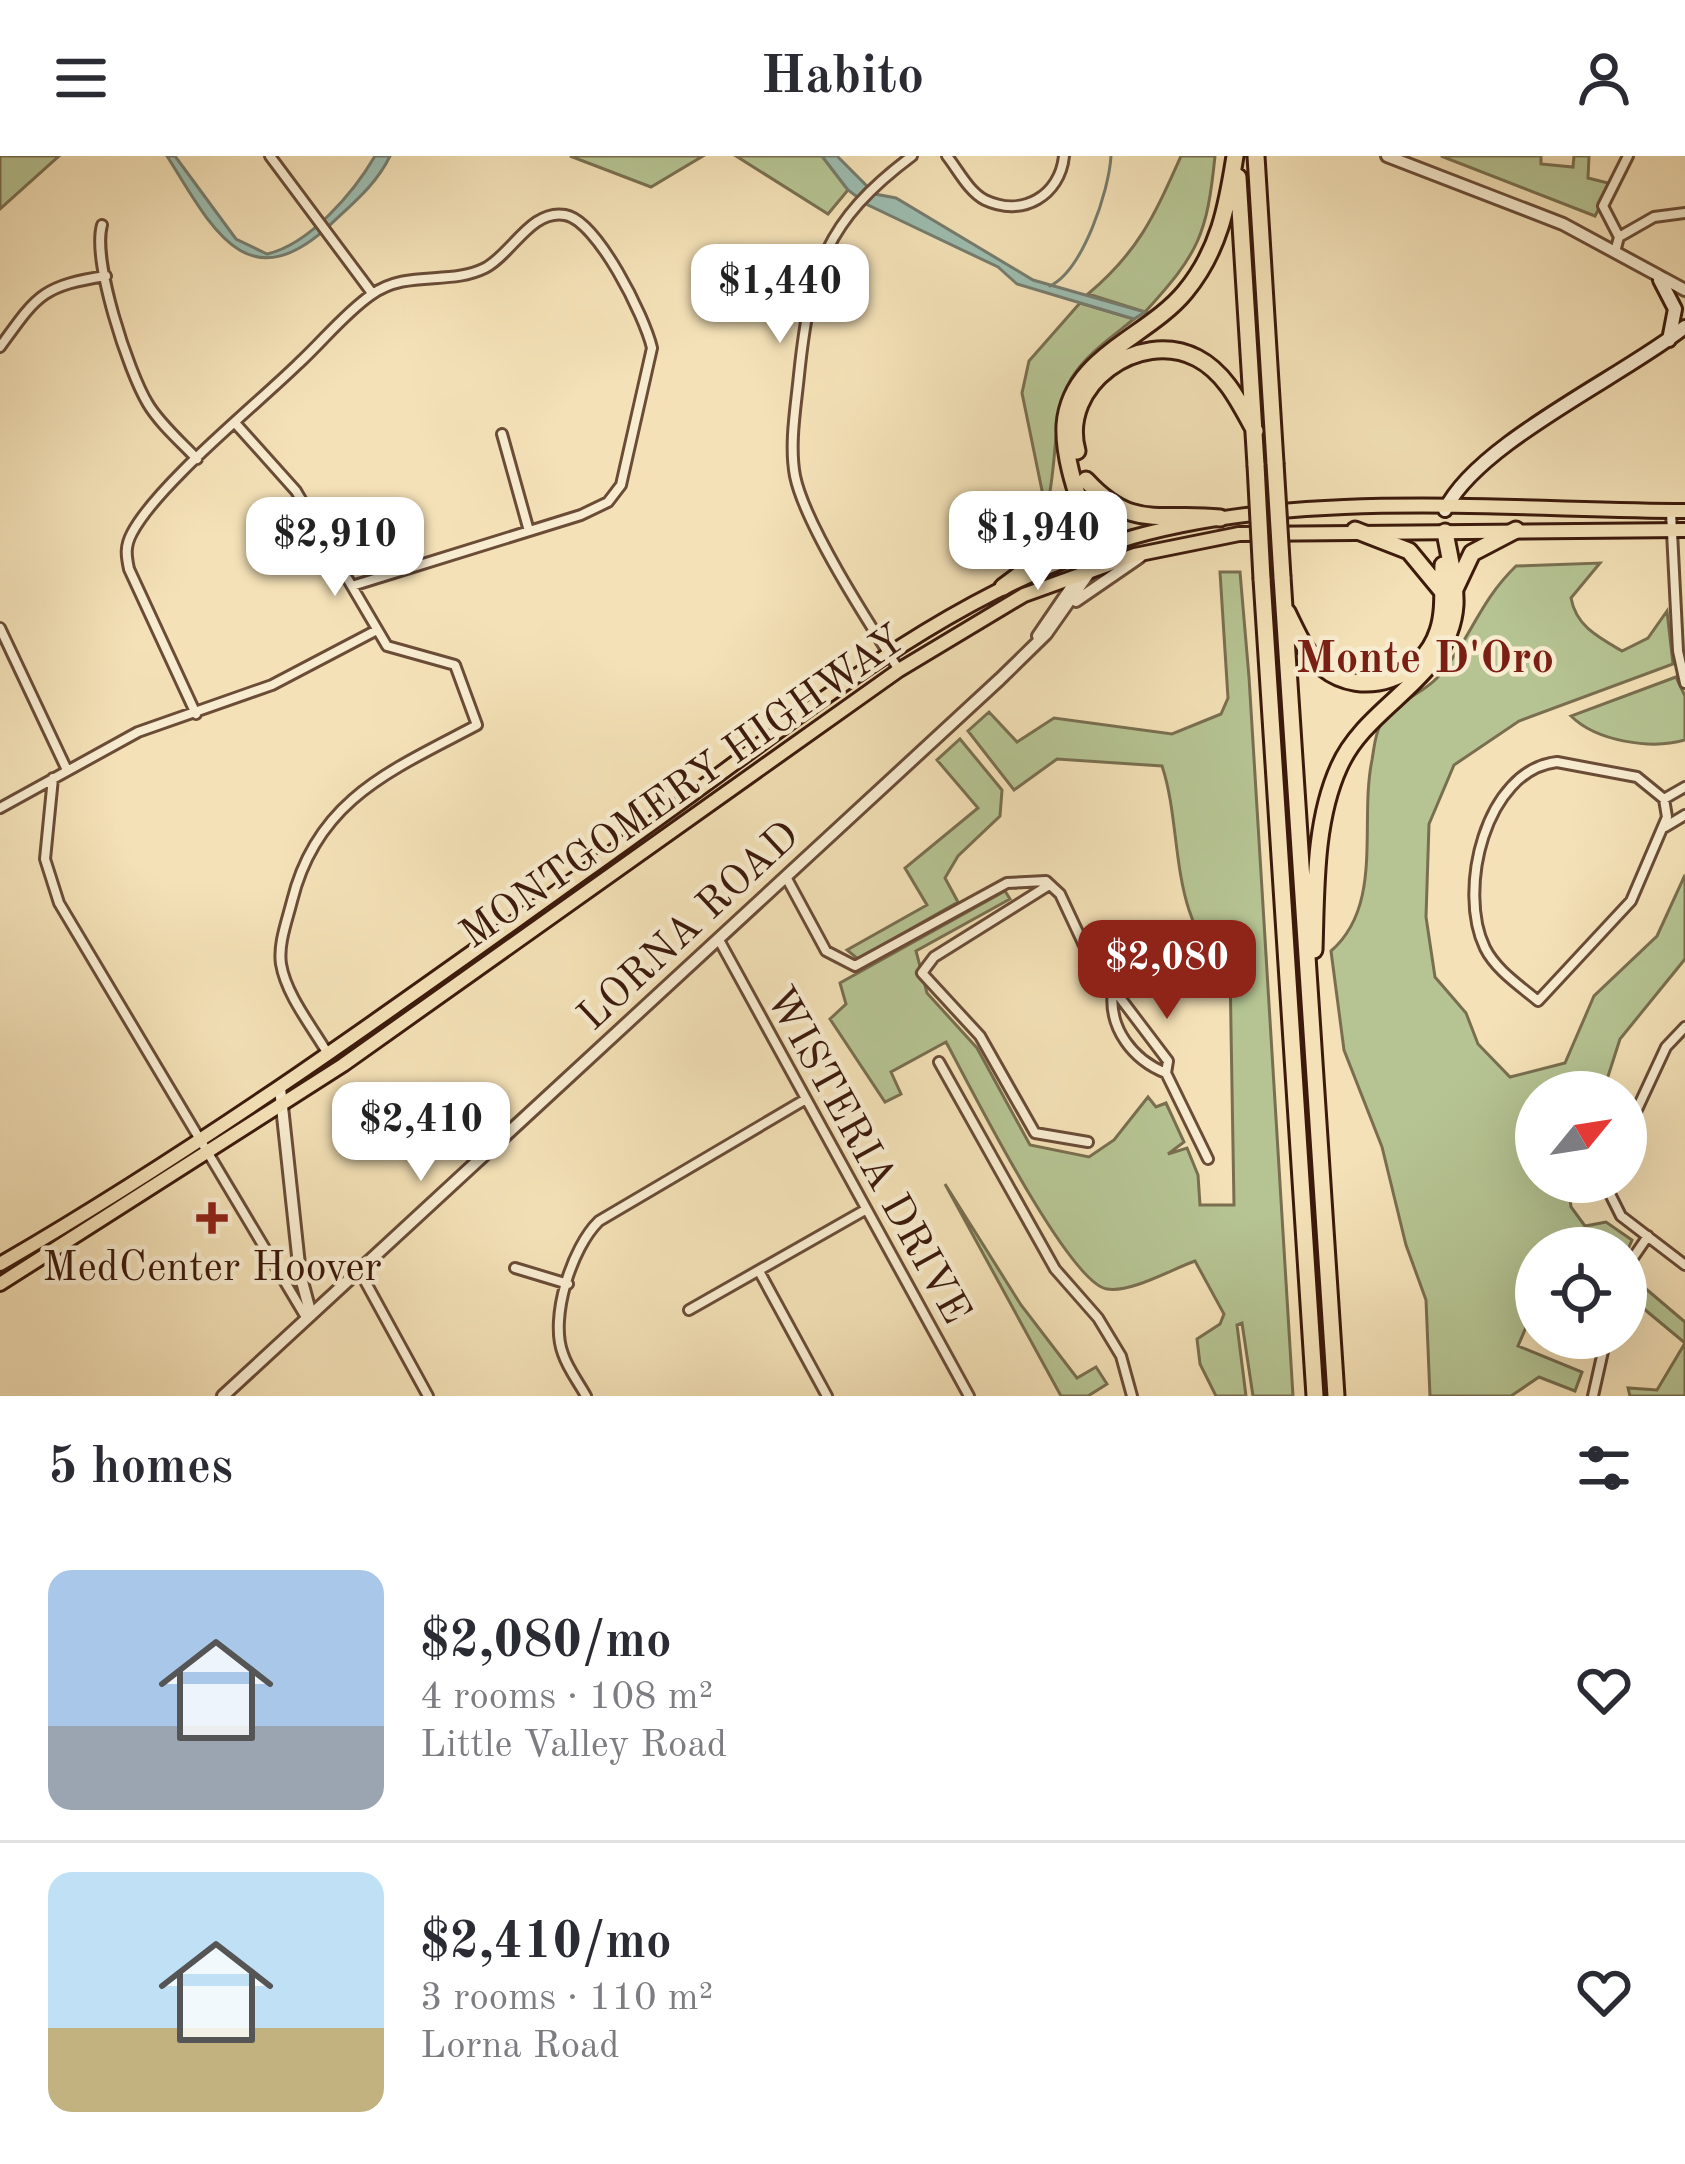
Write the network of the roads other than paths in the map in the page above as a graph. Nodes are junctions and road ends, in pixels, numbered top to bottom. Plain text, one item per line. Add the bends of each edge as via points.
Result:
1 (270, 156) edge
2 (912, 156) edge
3 (947, 156) edge
4 (1064, 156) edge
5 (1236, 156) edge
6 (1256, 156) edge
7 (1387, 156) edge
8 (1628, 156) edge
9 (1685, 212) edge
10 (102, 225) dead end
11 (1619, 237) junction
12 (1615, 252) junction
13 (106, 276) junction
14 (1660, 280) junction
15 (1685, 290) edge
16 (372, 293) junction
17 (1685, 326) edge
18 (1669, 340) junction
19 (0, 347) edge
20 (236, 424) junction
21 (1255, 431) junction
22 (502, 434) dead end
23 (197, 459) junction
24 (1081, 482) junction
25 (1445, 510) junction
26 (1678, 511) edge
27 (1220, 518) junction
28 (1355, 530) junction
29 (1516, 530) junction
30 (1678, 530) edge
31 (529, 531) junction
32 (1445, 532) junction
33 (1152, 550) junction
34 (1094, 558) junction
35 (352, 586) junction
36 (1003, 587) junction
37 (1035, 591) junction
38 (1448, 592) junction
39 (1283, 604) junction
40 (1064, 611) junction
41 (1047, 619) junction
42 (0, 628) edge
43 (375, 631) junction
44 (1035, 643) junction
45 (889, 654) junction
46 (899, 670) junction
47 (1685, 683) edge
48 (196, 714) junction
49 (68, 770) junction
50 (52, 778) junction
51 (1685, 787) edge
52 (1664, 799) junction
53 (0, 808) edge
54 (1685, 815) edge
55 (1664, 827) junction
56 (786, 877) junction
57 (1049, 884) junction
58 (718, 940) junction
59 (1113, 989) junction
60 (1685, 1027) edge
61 (1310, 1033) junction
62 (328, 1054) junction
63 (939, 1062) dead end
64 (1166, 1073) junction
65 (1647, 1087) edge
66 (280, 1088) junction
67 (806, 1099) junction
68 (281, 1106) junction
69 (199, 1141) junction
70 (1088, 1142) dead end
71 (207, 1156) junction
72 (1208, 1159) dead end
73 (1614, 1203) edge
74 (865, 1210) junction
75 (1648, 1236) joint
76 (0, 1264) edge
77 (1685, 1264) edge
78 (515, 1268) dead end
79 (759, 1271) junction
80 (360, 1272) junction
81 (0, 1284) edge
82 (568, 1284) junction
83 (689, 1310) dead end
84 (309, 1317) junction
85 (1602, 1359) edge
86 (223, 1396) edge
87 (428, 1396) edge
88 (586, 1396) edge
89 (827, 1396) edge
90 (969, 1396) edge
91 (1132, 1396) edge
92 (1315, 1396) edge
93 (1336, 1396) edge
94 (1594, 1396) edge

1 - 16 street
2 - 45 street via 859,199 824,249 810,290 793,452 808,509
3 - 4 street via 982,198 1015,206 1052,190
5 - 21 highway
5 - 24 highway via 1221,231 1197,276 1092,368 1072,399 1065,435
6 - 39 highway, bridge
7 - 12 street
8 - 11 street via 1604,206
9 - 11 street via 1654,217
10 - 13 street
11 - 12 street
12 - 14 street
13 - 19 street via 37,296
13 - 23 street via 145,400
14 - 15 street
14 - 18 main road via 1675,309
16 - 20 street
16 - 31 street via 414,276 479,271 547,216 572,216 589,227 648,329 652,365 621,485 608,502
17 - 18 main road
18 - 25 main road via 1510,444
20 - 23 street
20 - 35 street via 296,491
21 - 24 highway via 1222,377 1201,360 1155,349 1126,357 1084,394 1075,442
21 - 92 highway, bridge
22 - 31 street
23 - 48 street via 138,524 126,553
24 - 27 highway via 1151,520
24 - 34 highway
24 - 36 highway via 1070,537
25 - 26 main road, MONTGOMERY HIGHWAY
25 - 27 main road, MONTGOMERY HIGHWAY
25 - 32 main road
26 - 30 street
27 - 34 main road, MONTGOMERY HIGHWAY
28 - 32 main road, MONTGOMERY HIGHWAY
28 - 33 main road, MONTGOMERY HIGHWAY via 1239,535
28 - 38 highway via 1409,551
29 - 30 main road, MONTGOMERY HIGHWAY
29 - 32 main road, MONTGOMERY HIGHWAY
29 - 38 highway via 1472,553
30 - 47 street
31 - 35 street
32 - 38 highway
33 - 34 main road, MONTGOMERY HIGHWAY
33 - 40 street
34 - 36 main road, MONTGOMERY HIGHWAY
34 - 37 main road, MONTGOMERY HIGHWAY
34 - 40 street, LORNA ROAD
34 - 41 street, LORNA ROAD
35 - 43 street
36 - 45 main road, MONTGOMERY HIGHWAY
37 - 41 street via 1049,607
37 - 46 main road, MONTGOMERY HIGHWAY
38 - 39 highway via 1424,658 1377,683 1322,667
38 - 61 highway via 1453,621 1437,659 1380,709 1338,767 1321,838
39 - 61 highway
40 - 44 street, LORNA ROAD
41 - 44 street, LORNA ROAD
42 - 49 street
43 - 48 street
43 - 62 street via 401,655 455,665 477,725 350,803 304,859 281,962
44 - 56 street, LORNA ROAD
45 - 46 street
45 - 62 main road, MONTGOMERY HIGHWAY
46 - 68 main road, MONTGOMERY HIGHWAY
48 - 49 street via 138,732
49 - 50 street
50 - 53 street
50 - 69 street via 46,859 59,903
51 - 52 street
52 - 55 street
52 - 55 street via 1637,777 1573,765 1520,773 1501,794 1480,855 1477,918 1490,956 1538,1000 1624,911
54 - 55 street
56 - 57 street via 826,951 855,966 1007,883
56 - 58 street, LORNA ROAD
57 - 59 street
57 - 70 street via 934,957 922,973 980,1036 1035,1133
58 - 67 street, WISTERIA DRIVE
58 - 80 street, LORNA ROAD
59 - 64 street via 1168,1060
59 - 64 street via 1110,1009 1124,1041
60 - 65 street
61 - 93 highway
62 - 66 main road, MONTGOMERY HIGHWAY
63 - 91 street via 1054,1268 1121,1356
64 - 72 street
66 - 68 street
66 - 69 main road, MONTGOMERY HIGHWAY
67 - 74 street, WISTERIA DRIVE
67 - 82 street via 599,1221
68 - 71 main road, MONTGOMERY HIGHWAY
68 - 84 street
69 - 71 street
69 - 76 main road, MONTGOMERY HIGHWAY
71 - 81 main road, MONTGOMERY HIGHWAY
71 - 84 street
73 - 75 street
74 - 79 street
74 - 90 street, WISTERIA DRIVE
75 - 77 street
78 - 82 street
79 - 83 street
79 - 89 street
80 - 84 street, LORNA ROAD
80 - 87 street
82 - 88 street via 560,1342
84 - 86 street, LORNA ROAD
85 - 94 street

